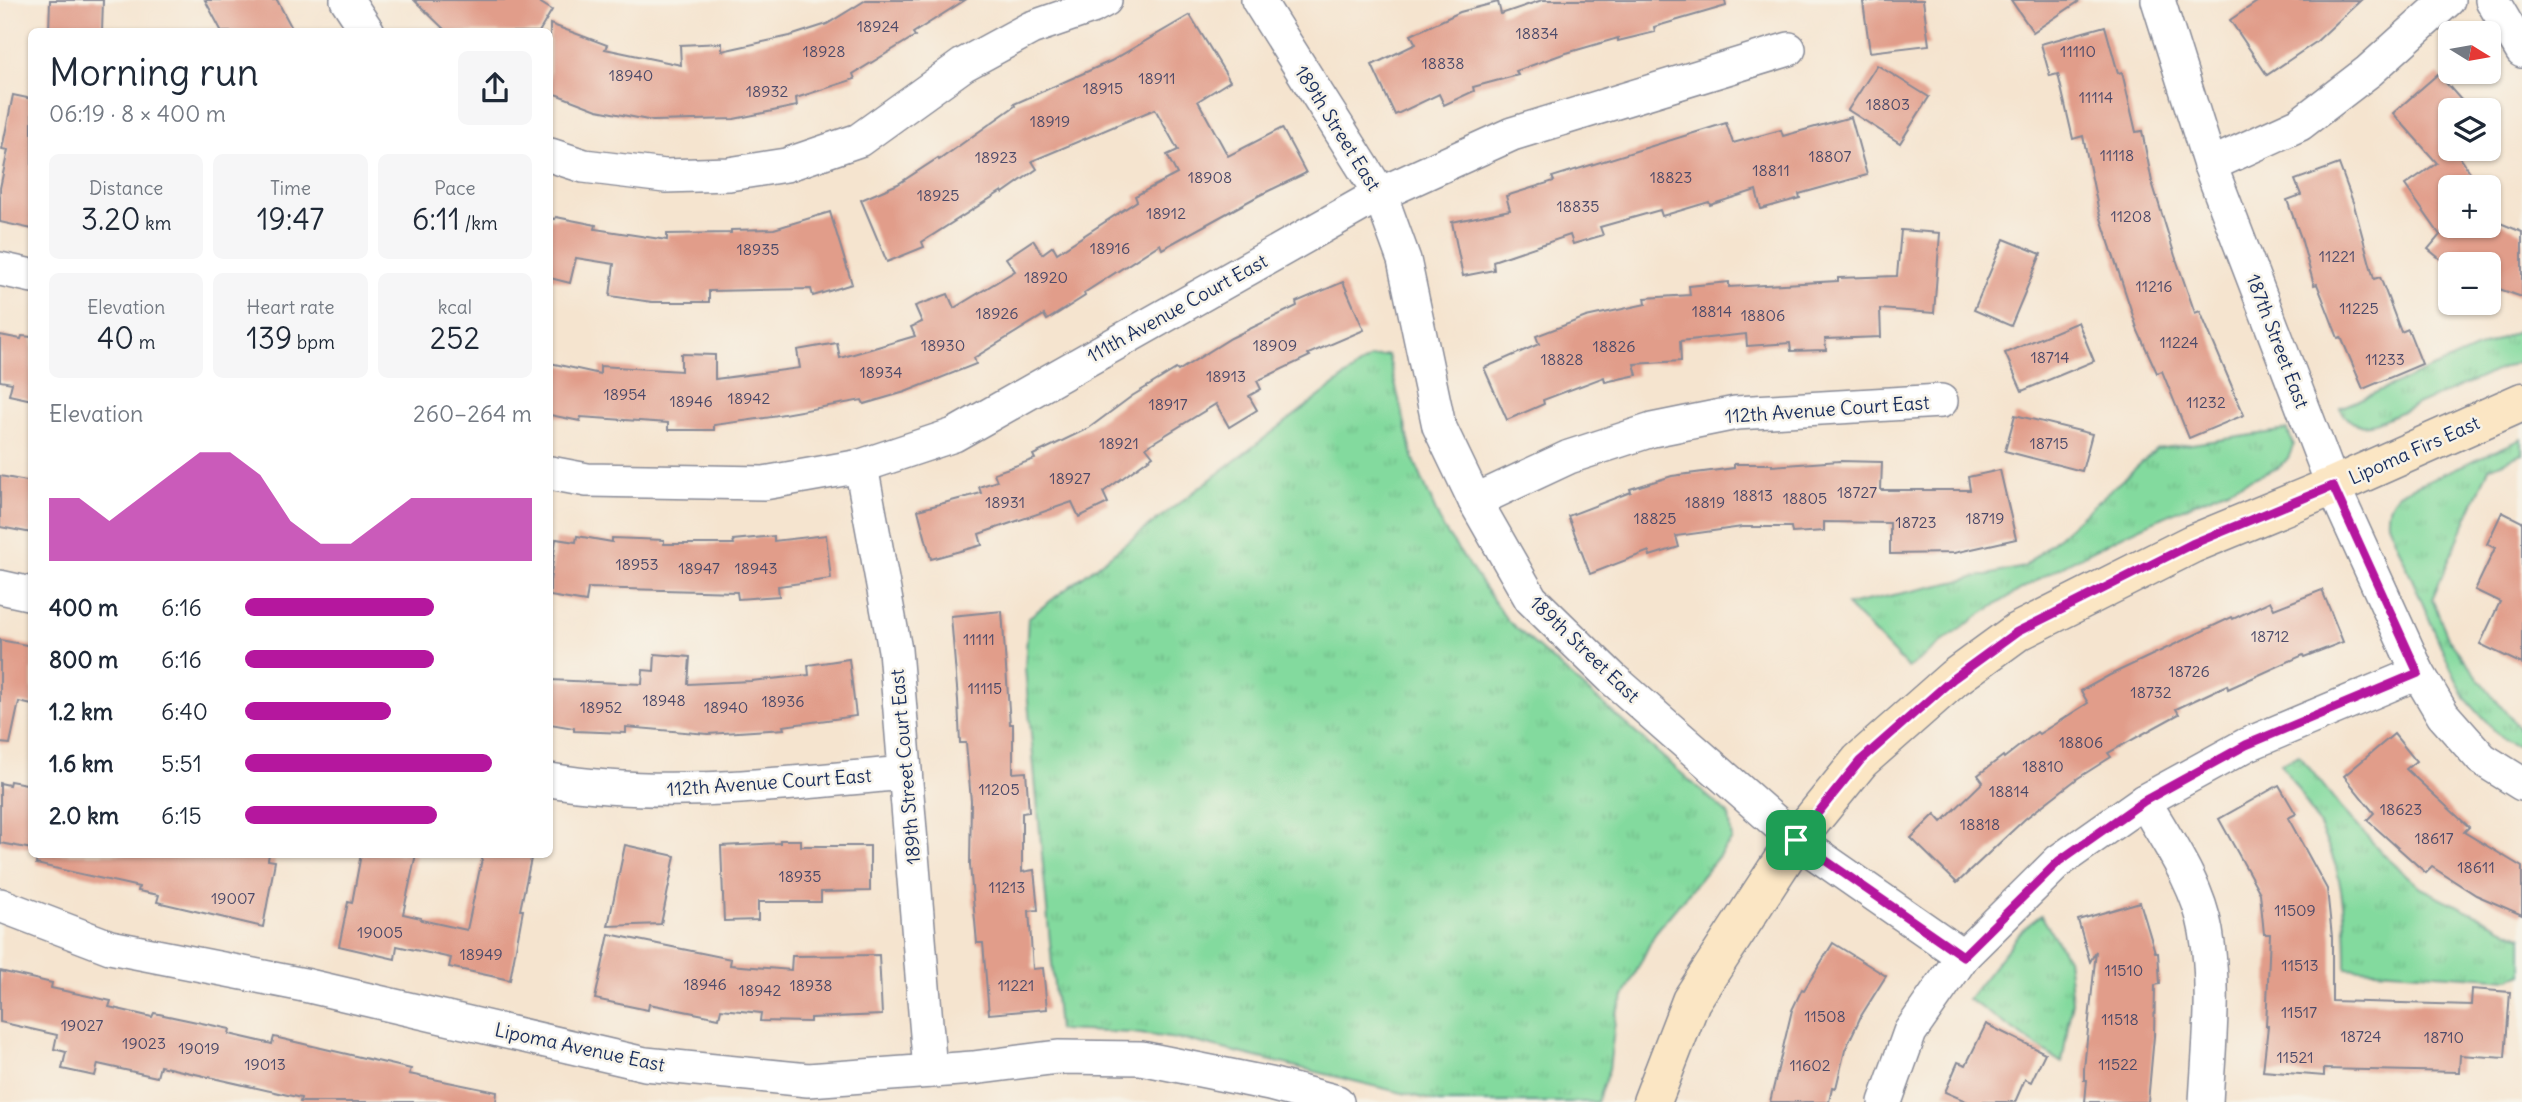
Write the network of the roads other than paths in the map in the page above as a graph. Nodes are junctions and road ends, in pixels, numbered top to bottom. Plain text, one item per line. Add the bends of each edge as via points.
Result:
1 (347, 0) edge
2 (1105, 0) edge
3 (1258, 0) edge
4 (2158, 0) edge
5 (2448, 0) edge
6 (2492, 0) edge
7 (365, 28) edge
8 (1789, 49) dead end
9 (2522, 51) edge
10 (553, 156) edge
11 (2210, 165) junction
12 (1380, 194) junction
13 (0, 268) edge
14 (28, 274) edge
15 (1941, 401) dead end
16 (2522, 402) edge
17 (861, 466) junction
18 (553, 474) edge
19 (2333, 486) junction
20 (1475, 501) junction
21 (0, 587) edge
22 (28, 593) edge
23 (2418, 673) junction
24 (905, 773) junction
25 (553, 781) edge
26 (2522, 784) edge
27 (2144, 801) junction
28 (1796, 840) junction
29 (0, 905) edge
30 (1963, 956) junction
31 (930, 1071) junction
32 (1337, 1102) edge
33 (1652, 1102) edge
34 (1885, 1102) edge
35 (2206, 1102) edge

1 - 7 street
2 - 10 street via 1031,28 963,65 859,140 786,164 729,174 665,176 584,166
3 - 12 street, 189th Street East
4 - 11 street, 187th Street East
5 - 11 street via 2370,71 2300,124
6 - 9 street
8 - 12 street, 111th Avenue Court East via 1512,134
11 - 19 street, 187th Street East
12 - 17 street, 111th Avenue Court East via 954,435
12 - 20 street, 189th Street East via 1404,260 1439,426
13 - 14 street
15 - 20 street, 112th Avenue Court East via 1736,414 1652,430 1569,457
16 - 19 street, Lipoma Firs East
17 - 18 street, 111th Avenue Court East via 764,483 587,480
17 - 24 street, 189th Street Court East via 895,650
19 - 23 street, 187th Street East
19 - 28 street, Lipoma Firs East via 2192,544 2017,632 1954,678 1860,761
20 - 28 street, 189th Street East via 1531,599 1613,679
21 - 22 street
23 - 26 street, 187th Street East via 2444,715 2482,759
23 - 27 street via 2246,745
24 - 25 street, 112th Avenue Court East via 700,790 588,787
24 - 31 street, 189th Street Court East
27 - 30 street via 2059,861
27 - 35 street via 2189,880 2206,929 2211,982
28 - 30 street, 189th Street East
28 - 33 street, Lipoma Firs East via 1691,1001
29 - 31 street, Lipoma Avenue East via 110,947 309,986 645,1063 808,1080
30 - 34 street via 1910,1032
31 - 32 street, Lipoma Avenue East via 1058,1057 1141,1058

